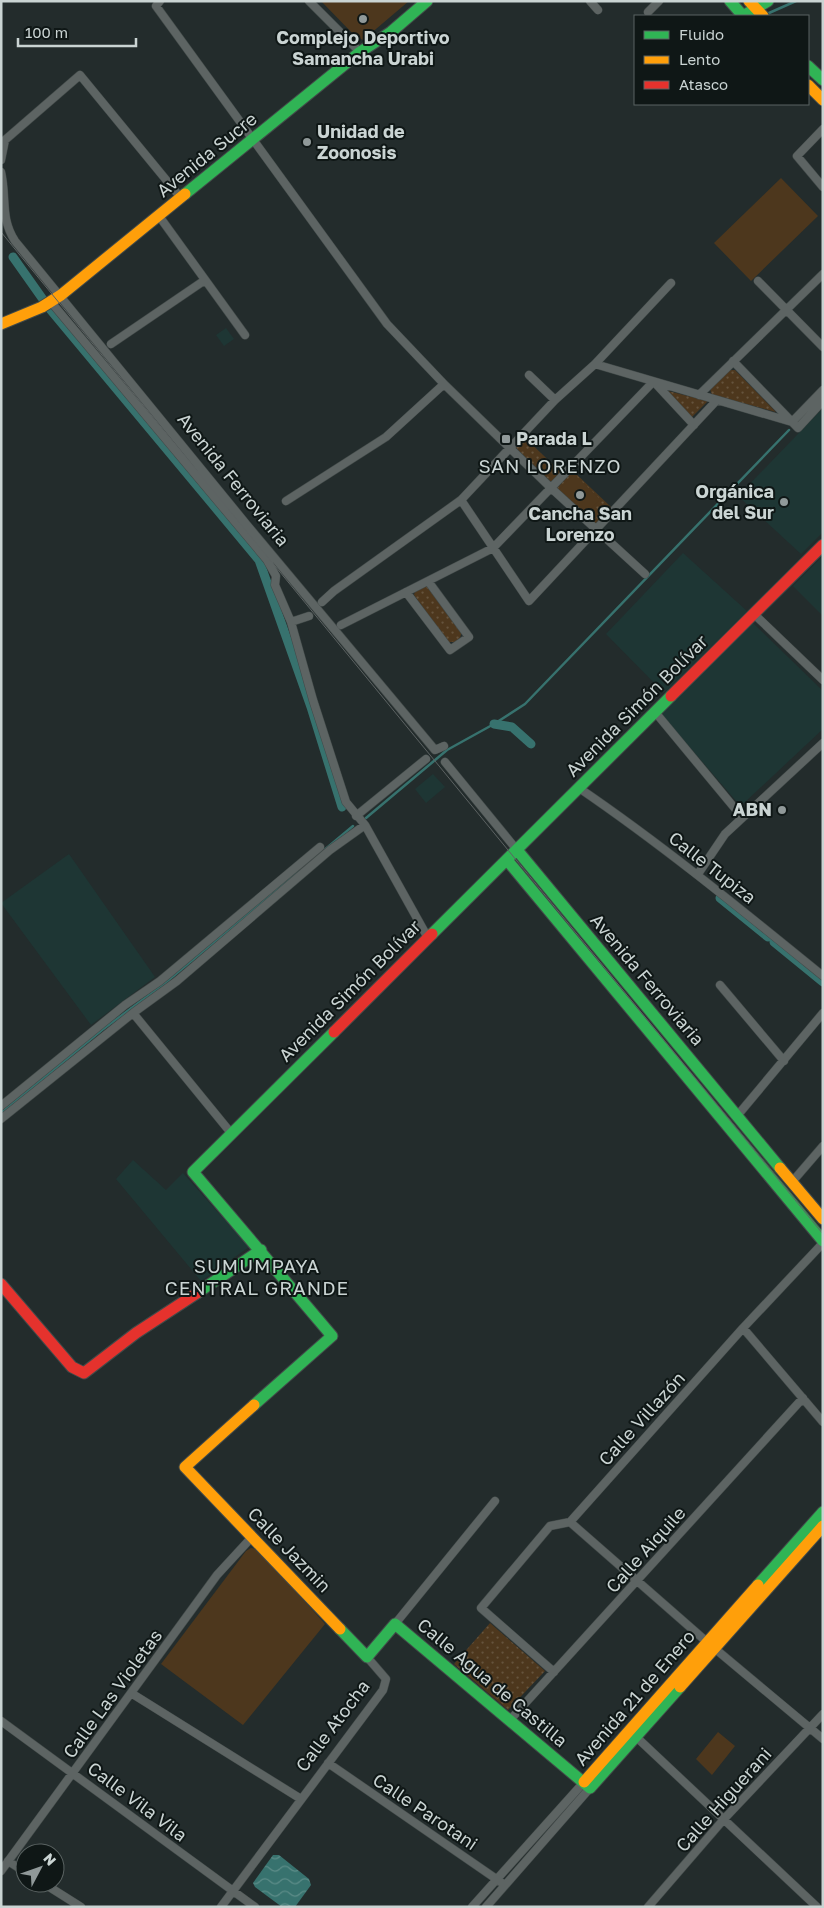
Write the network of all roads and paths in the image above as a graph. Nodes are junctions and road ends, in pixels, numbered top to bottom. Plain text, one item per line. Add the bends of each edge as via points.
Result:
1 (160, 1) edge
2 (309, 1) edge
3 (427, 1) edge
4 (590, 1) edge
5 (659, 1) edge
6 (730, 1) edge
7 (768, 1) edge
8 (752, 4) edge
9 (598, 10) dead end
10 (648, 12) dead end
11 (742, 15) edge
12 (744, 15) edge
13 (761, 15) edge
14 (360, 52) junction
15 (809, 67) edge
16 (823, 80) edge
17 (809, 85) edge
18 (823, 100) edge
19 (823, 129) edge
20 (253, 141) junction
21 (1, 160) edge
22 (1, 172) edge
23 (823, 188) edge
24 (181, 198) junction
25 (159, 216) junction
26 (823, 274) edge
27 (205, 280) junction
28 (758, 282) dead end
29 (671, 283) dead end
30 (61, 295) junction
31 (51, 302) junction
32 (786, 310) junction
33 (1, 324) edge
34 (245, 335) dead end
35 (112, 344) dead end
36 (823, 347) edge
37 (733, 361) junction
38 (595, 364) junction
39 (529, 375) dead end
40 (653, 382) junction
41 (444, 384) junction
42 (823, 390) edge
43 (699, 395) junction
44 (555, 400) junction
45 (717, 400) junction
46 (823, 401) edge
47 (694, 425) junction
48 (795, 425) junction
49 (510, 448) junction
50 (551, 488) junction
51 (461, 500) junction
52 (286, 501) dead end
53 (596, 529) junction
54 (823, 545) edge
55 (493, 548) junction
56 (645, 574) dead end
57 (428, 581) junction
58 (406, 592) junction
59 (322, 602) dead end
60 (754, 614) junction
61 (309, 616) dead end
62 (291, 622) junction
63 (341, 625) dead end
64 (823, 680) edge
65 (655, 712) junction
66 (823, 743) edge
67 (444, 746) dead end
68 (426, 759) dead end
69 (445, 762) dead end
70 (579, 788) junction
71 (356, 816) junction
72 (742, 817) junction
73 (365, 825) junction
74 (320, 847) dead end
75 (517, 850) junction
76 (507, 860) junction
77 (698, 874) junction
78 (428, 938) junction
79 (823, 976) edge
80 (720, 985) dead end
81 (133, 1013) junction
82 (823, 1013) edge
83 (784, 1061) junction
84 (1, 1106) edge
85 (737, 1116) junction
86 (1, 1119) edge
87 (231, 1133) junction
88 (823, 1146) edge
89 (792, 1182) junction
90 (823, 1219) edge
91 (823, 1242) edge
92 (261, 1250) junction
93 (1, 1284) edge
94 (743, 1328) junction
95 (803, 1398) junction
96 (823, 1422) edge
97 (186, 1467) joint
98 (495, 1501) dead end
99 (823, 1512) edge
100 (570, 1522) junction
101 (823, 1526) edge
102 (252, 1537) junction
103 (782, 1565) junction
104 (638, 1581) junction
105 (395, 1624) junction
106 (711, 1645) junction
107 (367, 1657) junction
108 (554, 1672) junction
109 (131, 1693) junction
110 (823, 1714) edge
111 (1, 1721) edge
112 (509, 1721) junction
113 (810, 1728) junction
114 (632, 1733) junction
115 (823, 1739) edge
116 (328, 1763) junction
117 (74, 1774) junction
118 (587, 1785) junction
119 (300, 1799) junction
120 (724, 1819) junction
121 (8, 1861) junction
122 (15, 1866) edge
123 (1, 1871) edge
124 (497, 1879) junction
125 (505, 1885) junction
126 (233, 1891) junction
127 (58, 1893) edge
128 (80, 1907) edge
129 (221, 1907) edge
130 (255, 1907) edge
131 (472, 1907) edge
132 (486, 1907) edge
133 (648, 1907) edge
134 (816, 1907) edge

1 - 20 street via 156,6
2 - 14 street
3 - 14 street, Avenida Sucre via 391,32
4 - 9 street
5 - 10 street
6 - 11 street
7 - 8 street
8 - 12 street
8 - 13 street
14 - 20 street, Avenida Sucre
15 - 16 street
17 - 18 street
19 - 23 street via 797,156
20 - 24 street, Avenida Sucre
20 - 41 street via 387,324
21 - 24 street via 5,140 80,75
22 - 30 street, Avenida Ferroviaria via 6,190 4,219 8,230
24 - 25 street, Avenida Sucre
25 - 27 street
25 - 30 street, Avenida Sucre
26 - 32 street
27 - 34 street
27 - 35 street
28 - 32 street
29 - 38 street
30 - 31 street, Avenida Sucre
30 - 67 street, Avenida Ferroviaria via 434,750
31 - 33 street, Avenida Sucre
31 - 62 street, Avenida Ferroviaria via 267,560 276,576 275,585
32 - 36 street
32 - 37 street
37 - 43 street
37 - 48 street
38 - 40 street
38 - 44 street
39 - 44 street
40 - 43 street
40 - 47 street
40 - 50 street
41 - 49 street
41 - 52 street via 386,437
42 - 48 street
43 - 45 street
44 - 49 street
45 - 47 street
45 - 48 street
46 - 48 street
47 - 53 street
49 - 50 street
49 - 51 street
50 - 53 street
50 - 55 street
51 - 55 street
51 - 59 street
53 - 55 street via 529,601
53 - 56 street
54 - 60 street, Avenida Simón Bolívar
55 - 57 street
57 - 58 street
57 - 58 street via 469,637 450,650
58 - 63 street
60 - 64 street
60 - 65 street, Avenida Simón Bolívar
61 - 62 street
62 - 71 street, Avenida Ferroviaria via 346,802
65 - 70 street, Avenida Simón Bolívar
65 - 72 street
66 - 72 street
68 - 71 street
69 - 75 street, Avenida Ferroviaria
70 - 75 street, Avenida Simón Bolívar
70 - 77 street, Calle Tupiza
71 - 73 street, Avenida Ferroviaria
72 - 77 street via 725,834
73 - 78 street, Avenida Ferroviaria
73 - 81 street via 286,886 177,981
74 - 84 street via 160,981 125,1005
75 - 76 street, Avenida Simón Bolívar
75 - 85 street, Avenida Ferroviaria
76 - 78 street, Avenida Simón Bolívar
76 - 91 street, Avenida Ferroviaria
77 - 79 street, Calle Tupiza
78 - 87 street, Avenida Simón Bolívar
80 - 83 street
81 - 86 street
81 - 87 street
82 - 83 street
83 - 85 street
85 - 89 street, Avenida Ferroviaria
87 - 92 street, Avenida Simón Bolívar via 193,1172
88 - 89 street
89 - 90 street, Avenida Ferroviaria
91 - 94 street, Calle Villazón
92 - 93 street via 136,1333 84,1373 72,1367
92 - 97 street, Avenida Simón Bolívar via 332,1336
94 - 95 street
94 - 100 street, Calle Villazón
95 - 96 street
95 - 104 street, Calle Aiquile
97 - 102 street, Calle Jazmin
98 - 105 street, Calle Atocha
99 - 103 street, Avenida 21 de Enero
100 - 104 street
100 - 108 street via 550,1526 481,1608
101 - 103 street, Avenida 21 de Enero
102 - 107 street, Calle Jazmin
102 - 109 street, Calle Las Violetas via 217,1576
103 - 106 street, Avenida 21 de Enero
104 - 106 street
104 - 108 street, Calle Aiquile
105 - 107 street, Calle Atocha
105 - 112 street, Calle Agua de Castilla
106 - 113 street
106 - 114 street, Avenida 21 de Enero
107 - 116 street, Calle Atocha via 386,1679 383,1690
108 - 112 street, Calle Aiquile
109 - 117 street, Calle Las Violetas
109 - 119 street
110 - 113 street, Calle Higuerani
111 - 117 street, Calle Vila Vila
112 - 118 street, Calle Agua de Castilla
113 - 115 street
113 - 120 street, Calle Higuerani
114 - 118 street, Avenida 21 de Enero
114 - 120 street
116 - 119 street, Calle Atocha
116 - 124 street, Calle Parotani
117 - 121 street, Calle Las Violetas
117 - 126 street, Calle Vila Vila
118 - 124 street, Avenida 21 de Enero
118 - 125 street, Avenida 21 de Enero
119 - 126 street, Calle Atocha
120 - 133 street, Calle Higuerani
120 - 134 street
121 - 122 street
121 - 123 street, Calle Las Violetas
124 - 125 street, Calle Parotani
124 - 131 street, Avenida 21 de Enero
125 - 132 street, Avenida 21 de Enero
126 - 129 street, Calle Atocha
126 - 130 street, Calle Vila Vila
127 - 128 street

